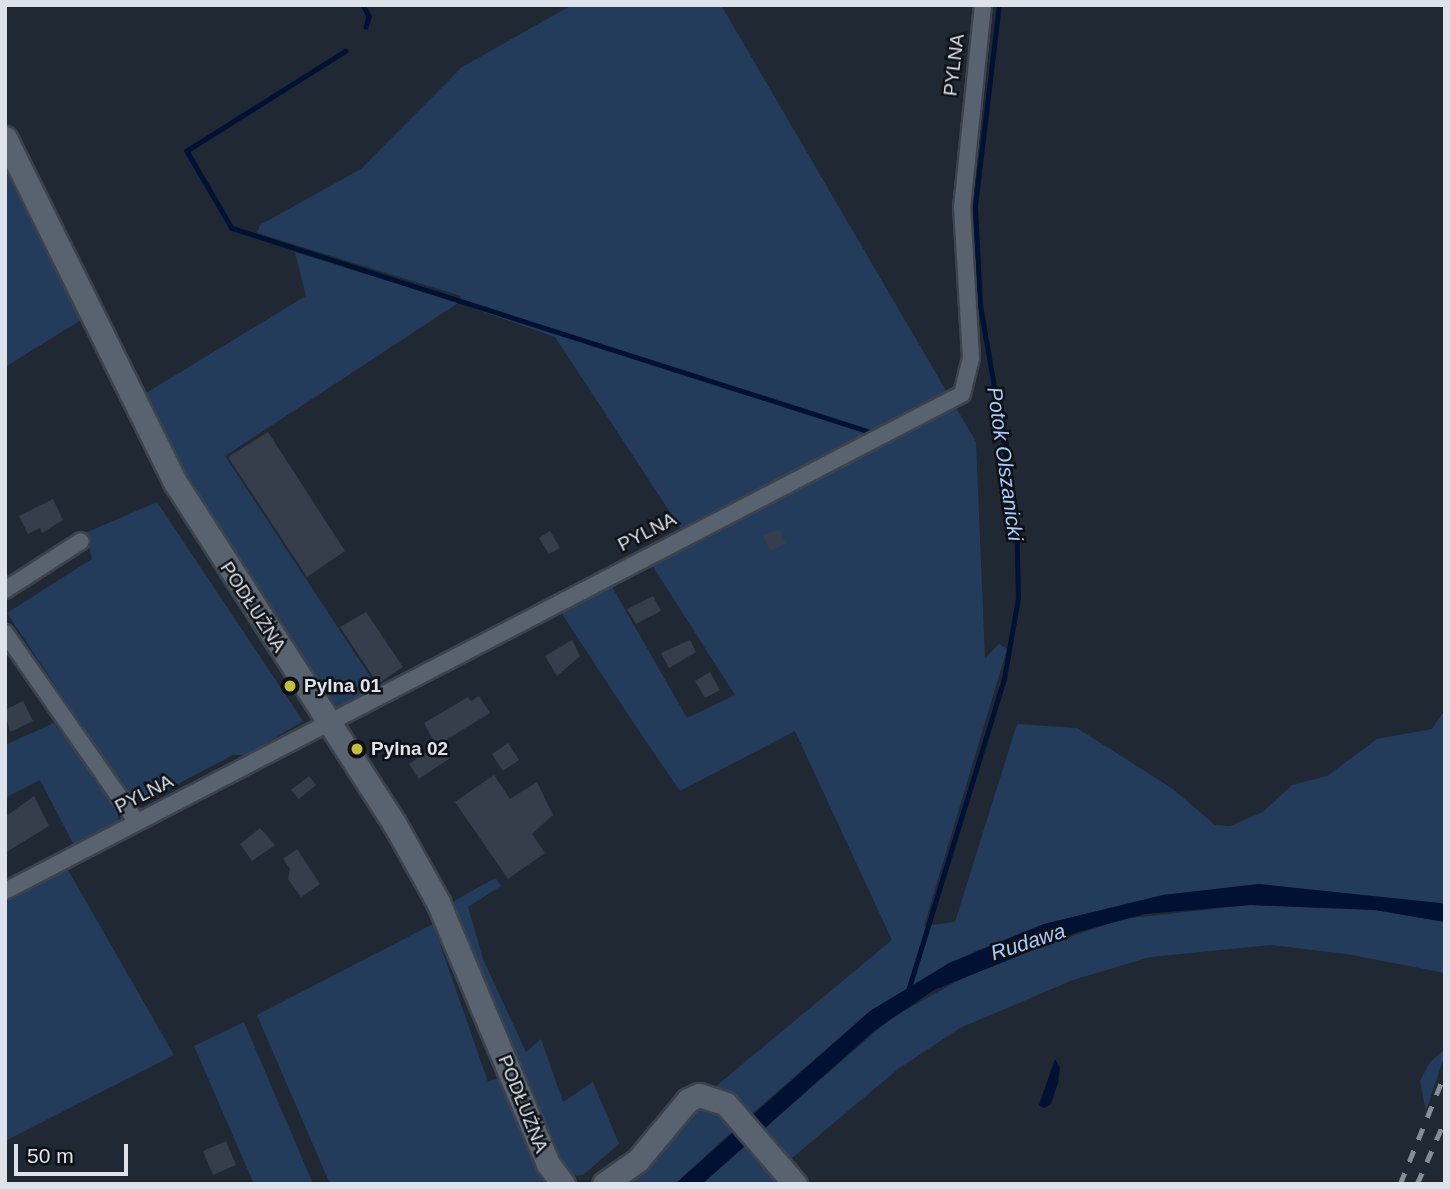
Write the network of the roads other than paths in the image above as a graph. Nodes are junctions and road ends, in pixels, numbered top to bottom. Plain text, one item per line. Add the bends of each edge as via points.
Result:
1 (983, 5) edge
2 (5, 138) edge
3 (81, 541) dead end
4 (5, 590) edge
5 (5, 633) edge
6 (328, 723) junction
7 (136, 821) junction
8 (5, 891) edge
9 (564, 1184) edge
10 (604, 1184) edge
11 (795, 1184) edge

1 - 6 street, PYLNA via 962,208 971,358 962,394
2 - 6 street, PODŁUŻNA via 175,482
3 - 4 street
5 - 7 street
6 - 7 street, PYLNA
6 - 9 street, PODŁUŻNA via 394,823 438,902 548,1164
7 - 8 street, PYLNA
10 - 11 street via 638,1160 688,1100 699,1095 726,1104

